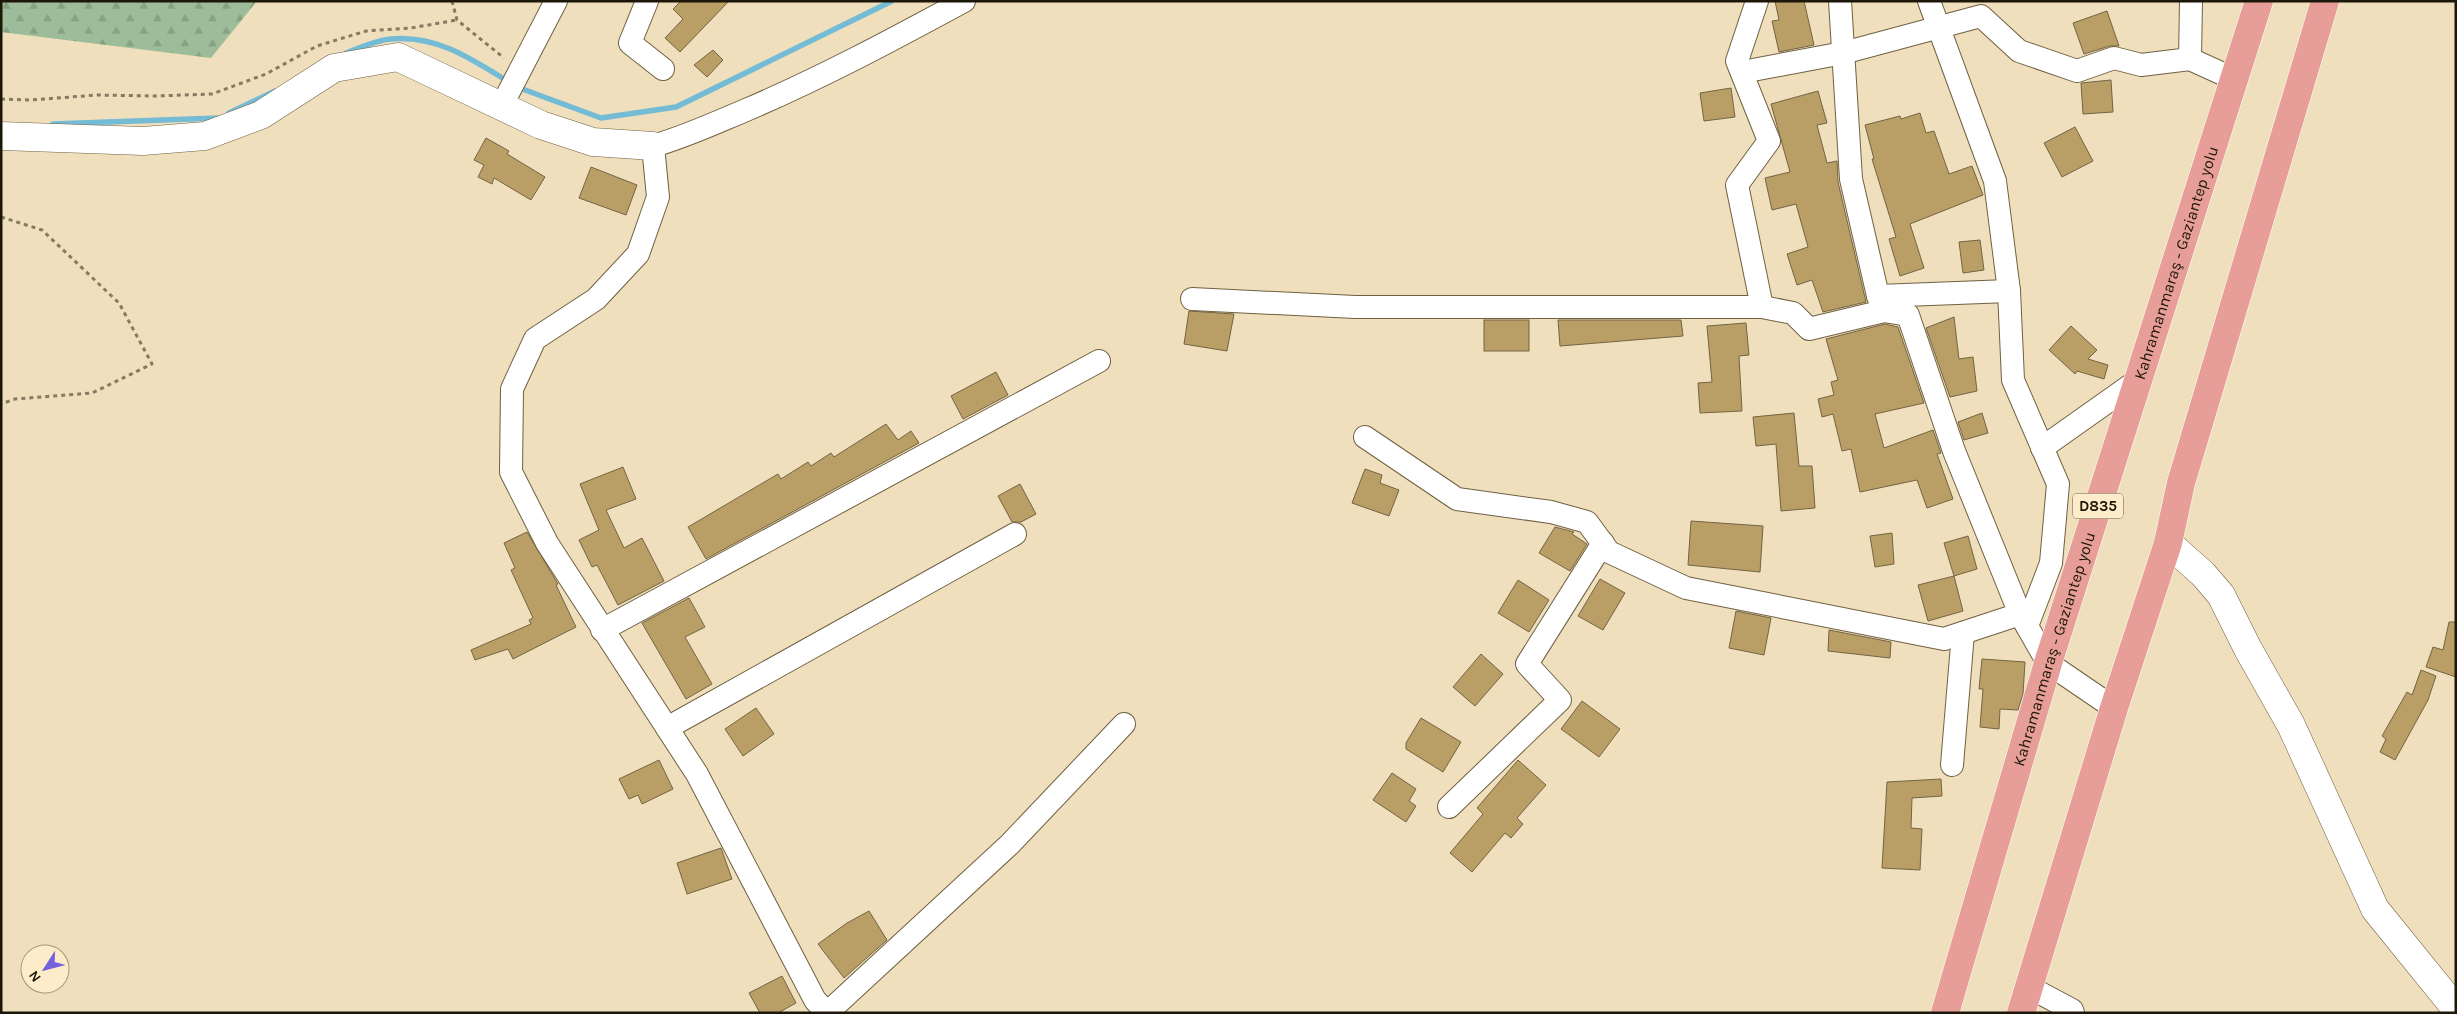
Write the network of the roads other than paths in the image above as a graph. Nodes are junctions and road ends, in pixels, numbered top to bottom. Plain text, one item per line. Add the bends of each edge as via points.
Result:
1 (556, 1) edge
2 (647, 1) edge
3 (964, 1) edge
4 (1757, 1) edge
5 (1840, 1) edge
6 (1929, 1) edge
7 (2191, 1) edge
8 (2259, 1) edge
9 (2324, 1) edge
10 (1939, 26) junction
11 (1843, 53) junction
12 (2190, 59) junction
13 (663, 69) dead end
14 (1742, 72) junction
15 (2234, 79) junction
16 (502, 105) junction
17 (1, 136) edge
18 (653, 146) junction
19 (2009, 291) junction
20 (1192, 299) dead end
21 (1881, 304) junction
22 (1762, 307) junction
23 (1099, 360) dead end
24 (2138, 380) junction
25 (1366, 437) dead end
26 (2042, 448) junction
27 (1015, 534) dead end
28 (1602, 543) junction
29 (2168, 543) junction
30 (2023, 620) junction
31 (602, 630) junction
32 (1963, 632) junction
33 (2048, 663) junction
34 (2114, 708) junction
35 (1124, 724) dead end
36 (667, 728) junction
37 (1952, 765) dead end
38 (1449, 807) dead end
39 (2029, 987) junction
40 (2456, 1008) edge
41 (827, 1013) edge
42 (1945, 1013) edge
43 (2021, 1013) edge
44 (2072, 1013) edge

1 - 16 street
2 - 13 street via 630,43
3 - 18 street via 863,56 780,96 681,138
4 - 14 street via 1737,61
5 - 11 street
6 - 10 street
7 - 12 street
8 - 15 highway, Kahramanmaraş - Gaziantep yolu / D835
9 - 29 highway via 2184,474
10 - 11 street
10 - 12 street via 1981,16 2019,51 2077,71 2114,58 2141,65
10 - 19 street via 1995,181
11 - 14 street
11 - 21 street via 1851,178
12 - 15 street
14 - 22 street via 1769,141 1737,184
15 - 24 highway, Kahramanmaraş - Gaziantep yolu / D835
16 - 17 street via 398,57 334,68 261,115 205,136 143,141
16 - 18 street via 541,125 592,142
18 - 31 street via 658,197 638,254 596,299 535,339 512,389 511,472 547,543
19 - 21 street
19 - 26 street via 2013,380
20 - 22 street via 1355,307
21 - 22 street via 1809,329 1793,313
21 - 30 street via 1908,315 1954,451
23 - 31 street
24 - 26 street
24 - 33 highway, Kahramanmaraş - Gaziantep yolu / D835
25 - 28 street via 1457,499 1552,512 1587,522
26 - 30 street via 2058,484 2051,564
27 - 36 street
28 - 32 street via 1609,552 1686,588 1944,639
28 - 38 street via 1527,664 1560,700
29 - 34 highway
29 - 40 street via 2222,595 2291,725 2375,908
30 - 32 street
30 - 33 street
31 - 36 street
32 - 37 street
33 - 34 street
33 - 42 highway, Kahramanmaraş - Gaziantep yolu / D835
34 - 39 highway
35 - 41 street via 1010,844
36 - 41 street via 697,774 815,1000
39 - 43 highway
39 - 44 street via 2072,1010

